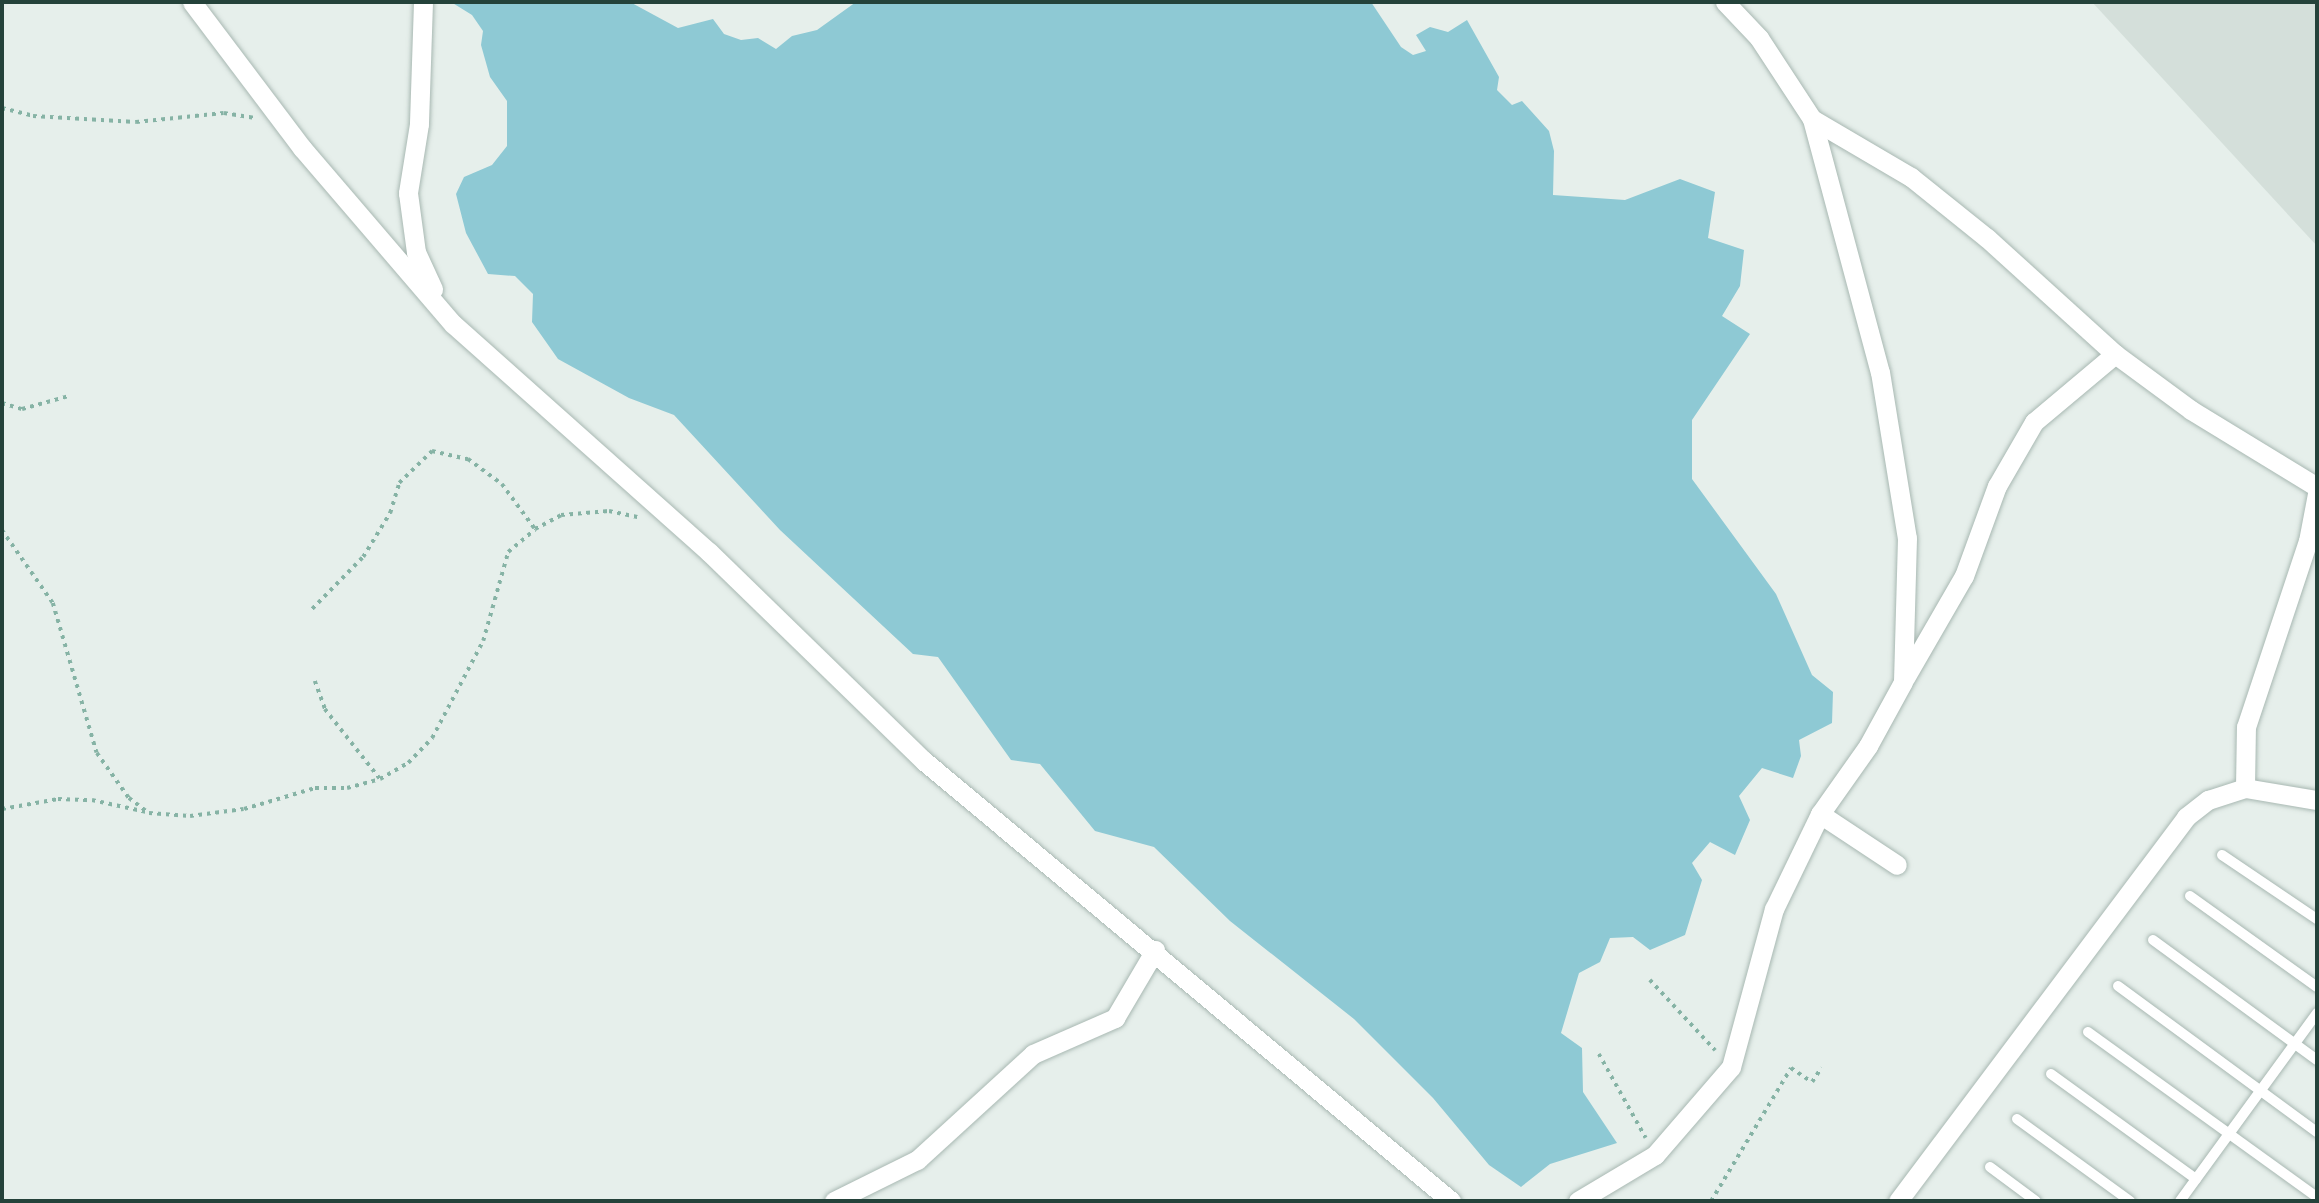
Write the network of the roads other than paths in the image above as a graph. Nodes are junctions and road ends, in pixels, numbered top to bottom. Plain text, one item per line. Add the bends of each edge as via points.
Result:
1 (192, 2) edge
2 (423, 2) edge
3 (1725, 2) edge
4 (1812, 120) junction
5 (442, 309) junction
6 (2115, 354) junction
7 (2317, 486) edge
8 (2317, 495) edge
9 (1903, 682) junction
10 (2245, 788) junction
11 (2317, 800) edge
12 (1820, 814) junction
13 (2222, 855) dead end
14 (1897, 865) dead end
15 (2190, 896) dead end
16 (2317, 919) edge
17 (2153, 940) dead end
18 (1155, 950) junction
19 (2118, 986) dead end
20 (2317, 988) edge
21 (2317, 1013) edge
22 (2088, 1032) dead end
23 (2295, 1044) junction
24 (2317, 1060) edge
25 (2051, 1074) dead end
26 (2261, 1091) junction
27 (2017, 1119) dead end
28 (2317, 1132) edge
29 (2229, 1134) junction
30 (1990, 1167) dead end
31 (2196, 1179) junction
32 (2317, 1197) edge
33 (834, 1201) edge
34 (1451, 1201) edge
35 (1578, 1201) edge
36 (1898, 1201) edge
37 (2036, 1201) edge
38 (2130, 1201) edge
39 (2180, 1201) edge

1 - 5 street via 302,148
2 - 5 street via 419,124 408,193 416,252
3 - 4 street via 1759,38
4 - 6 street via 1911,177 1987,238
4 - 9 street via 1853,262 1884,397 1907,538
5 - 18 street via 453,324 709,552 923,761
6 - 7 street via 2191,411
6 - 9 street via 2034,422 1997,486 1964,576
8 - 10 street via 2308,541 2246,727
9 - 12 street via 1868,746
10 - 11 street
10 - 36 street via 2208,800 2175,827
12 - 14 street
12 - 35 street via 1773,909 1731,1067 1656,1155
13 - 16 lane
15 - 20 lane
17 - 23 lane
18 - 33 street via 1115,1018 1033,1054 917,1160
18 - 34 street
19 - 26 lane
21 - 23 lane
22 - 29 lane
23 - 24 lane
23 - 26 lane
25 - 31 lane
26 - 28 lane
26 - 29 lane
27 - 38 lane
29 - 31 lane
29 - 32 lane
30 - 37 lane
31 - 39 lane

